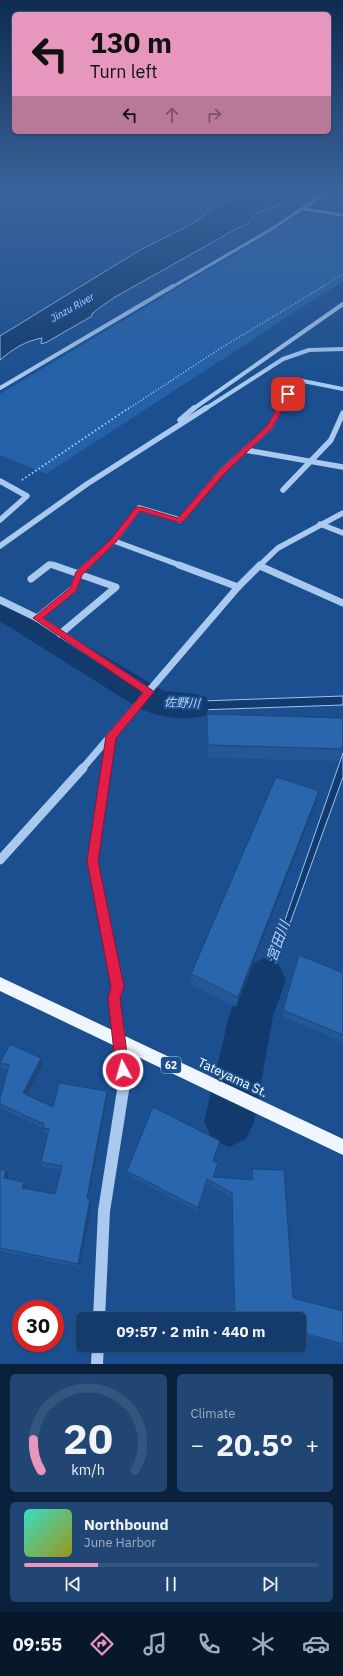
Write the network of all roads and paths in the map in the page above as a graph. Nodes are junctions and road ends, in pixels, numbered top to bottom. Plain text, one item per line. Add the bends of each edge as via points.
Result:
1 (226, 255) edge
2 (343, 274) edge
3 (343, 304) edge
4 (343, 349) edge
5 (298, 380) dead end
6 (0, 388) edge
7 (343, 389) edge
8 (288, 394) dead end
9 (343, 413) edge
10 (163, 435) junction
11 (245, 450) junction
12 (310, 461) junction
13 (343, 467) edge
14 (0, 482) edge
15 (12, 486) junction
16 (283, 490) dead end
17 (343, 513) edge
18 (0, 520) edge
19 (320, 524) junction
20 (343, 532) edge
21 (114, 541) junction
22 (0, 546) edge
23 (260, 566) junction
24 (79, 574) junction
25 (32, 579) dead end
26 (238, 588) junction
27 (0, 600) edge
28 (343, 603) edge
29 (37, 618) junction
30 (60, 634) junction
31 (149, 692) junction
32 (111, 736) junction
33 (0, 860) edge
34 (0, 984) edge
35 (120, 1041) junction
36 (343, 1147) edge
37 (100, 1312) edge
38 (98, 1352) edge
39 (98, 1364) edge

1 - 6 street
2 - 15 path via 176,377
3 - 10 street via 201,402
4 - 10 street via 309,350 283,359
5 - 7 street
8 - 11 street via 270,427
9 - 12 street via 331,440
10 - 22 street via 87,484
11 - 12 street
11 - 21 street via 221,472 180,520 138,508
12 - 13 street
12 - 16 street
14 - 15 street
15 - 18 street via 27,496
17 - 19 street
19 - 20 street
19 - 23 street via 278,548
21 - 24 street
21 - 26 street
23 - 26 street
23 - 28 street
24 - 25 street via 50,564
24 - 29 street via 73,589
24 - 30 street via 116,587
26 - 31 street
27 - 29 street
29 - 30 street
30 - 31 street
31 - 32 street
32 - 33 street
32 - 35 street via 92,861 118,987 114,998
34 - 35 main road, Tateyama St. / 62
35 - 36 main road, Tateyama St. / 62
35 - 37 street via 124,1084 104,1211
38 - 39 street

